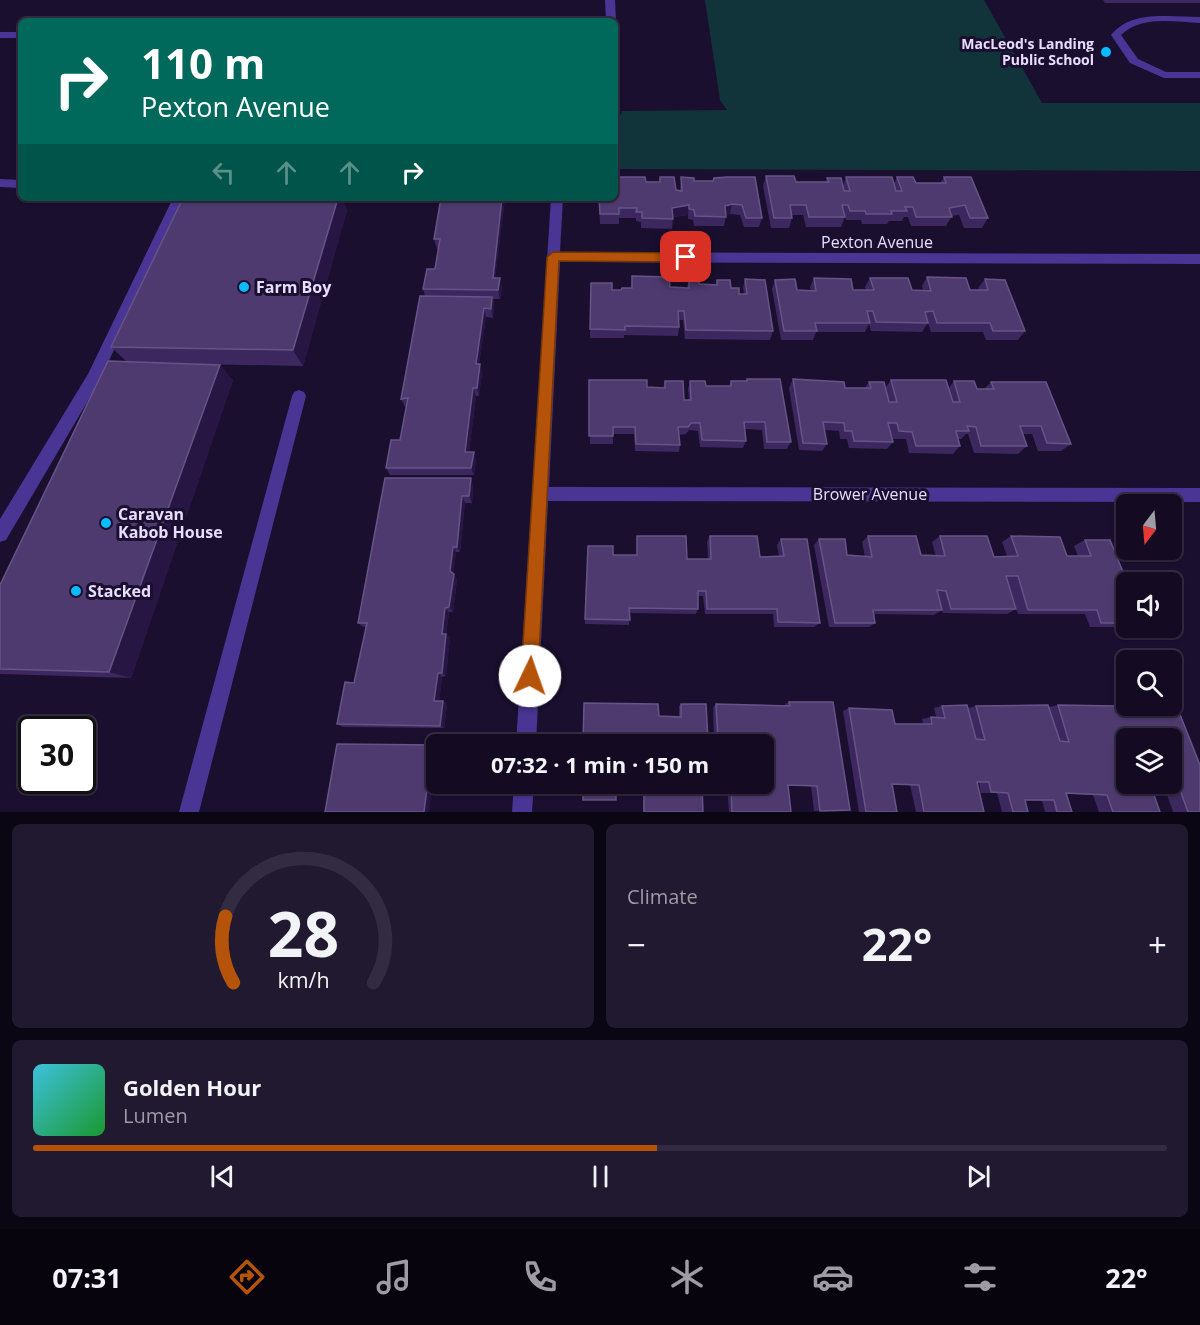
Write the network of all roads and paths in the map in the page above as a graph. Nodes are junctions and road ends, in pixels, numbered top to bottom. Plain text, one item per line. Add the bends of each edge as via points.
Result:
1 (610, 0) edge
2 (611, 18) edge
3 (1200, 20) edge
4 (0, 35) edge
5 (18, 35) edge
6 (1200, 75) edge
7 (0, 183) edge
8 (18, 184) edge
9 (178, 201) edge
10 (557, 201) edge
11 (553, 257) junction
12 (1200, 259) edge
13 (299, 396) dead end
14 (539, 494) junction
15 (1200, 495) edge
16 (0, 534) edge
17 (527, 734) edge
18 (523, 794) edge
19 (189, 812) edge
20 (522, 812) edge

1 - 2 street
3 - 6 street via 1134,21 1116,34 1134,61 1164,75
4 - 5 street
7 - 8 street
9 - 16 street via 94,378
10 - 11 street
11 - 12 street, Pexton Avenue
11 - 14 street
13 - 19 street
14 - 15 street, Brower Avenue
14 - 17 street
18 - 20 street

